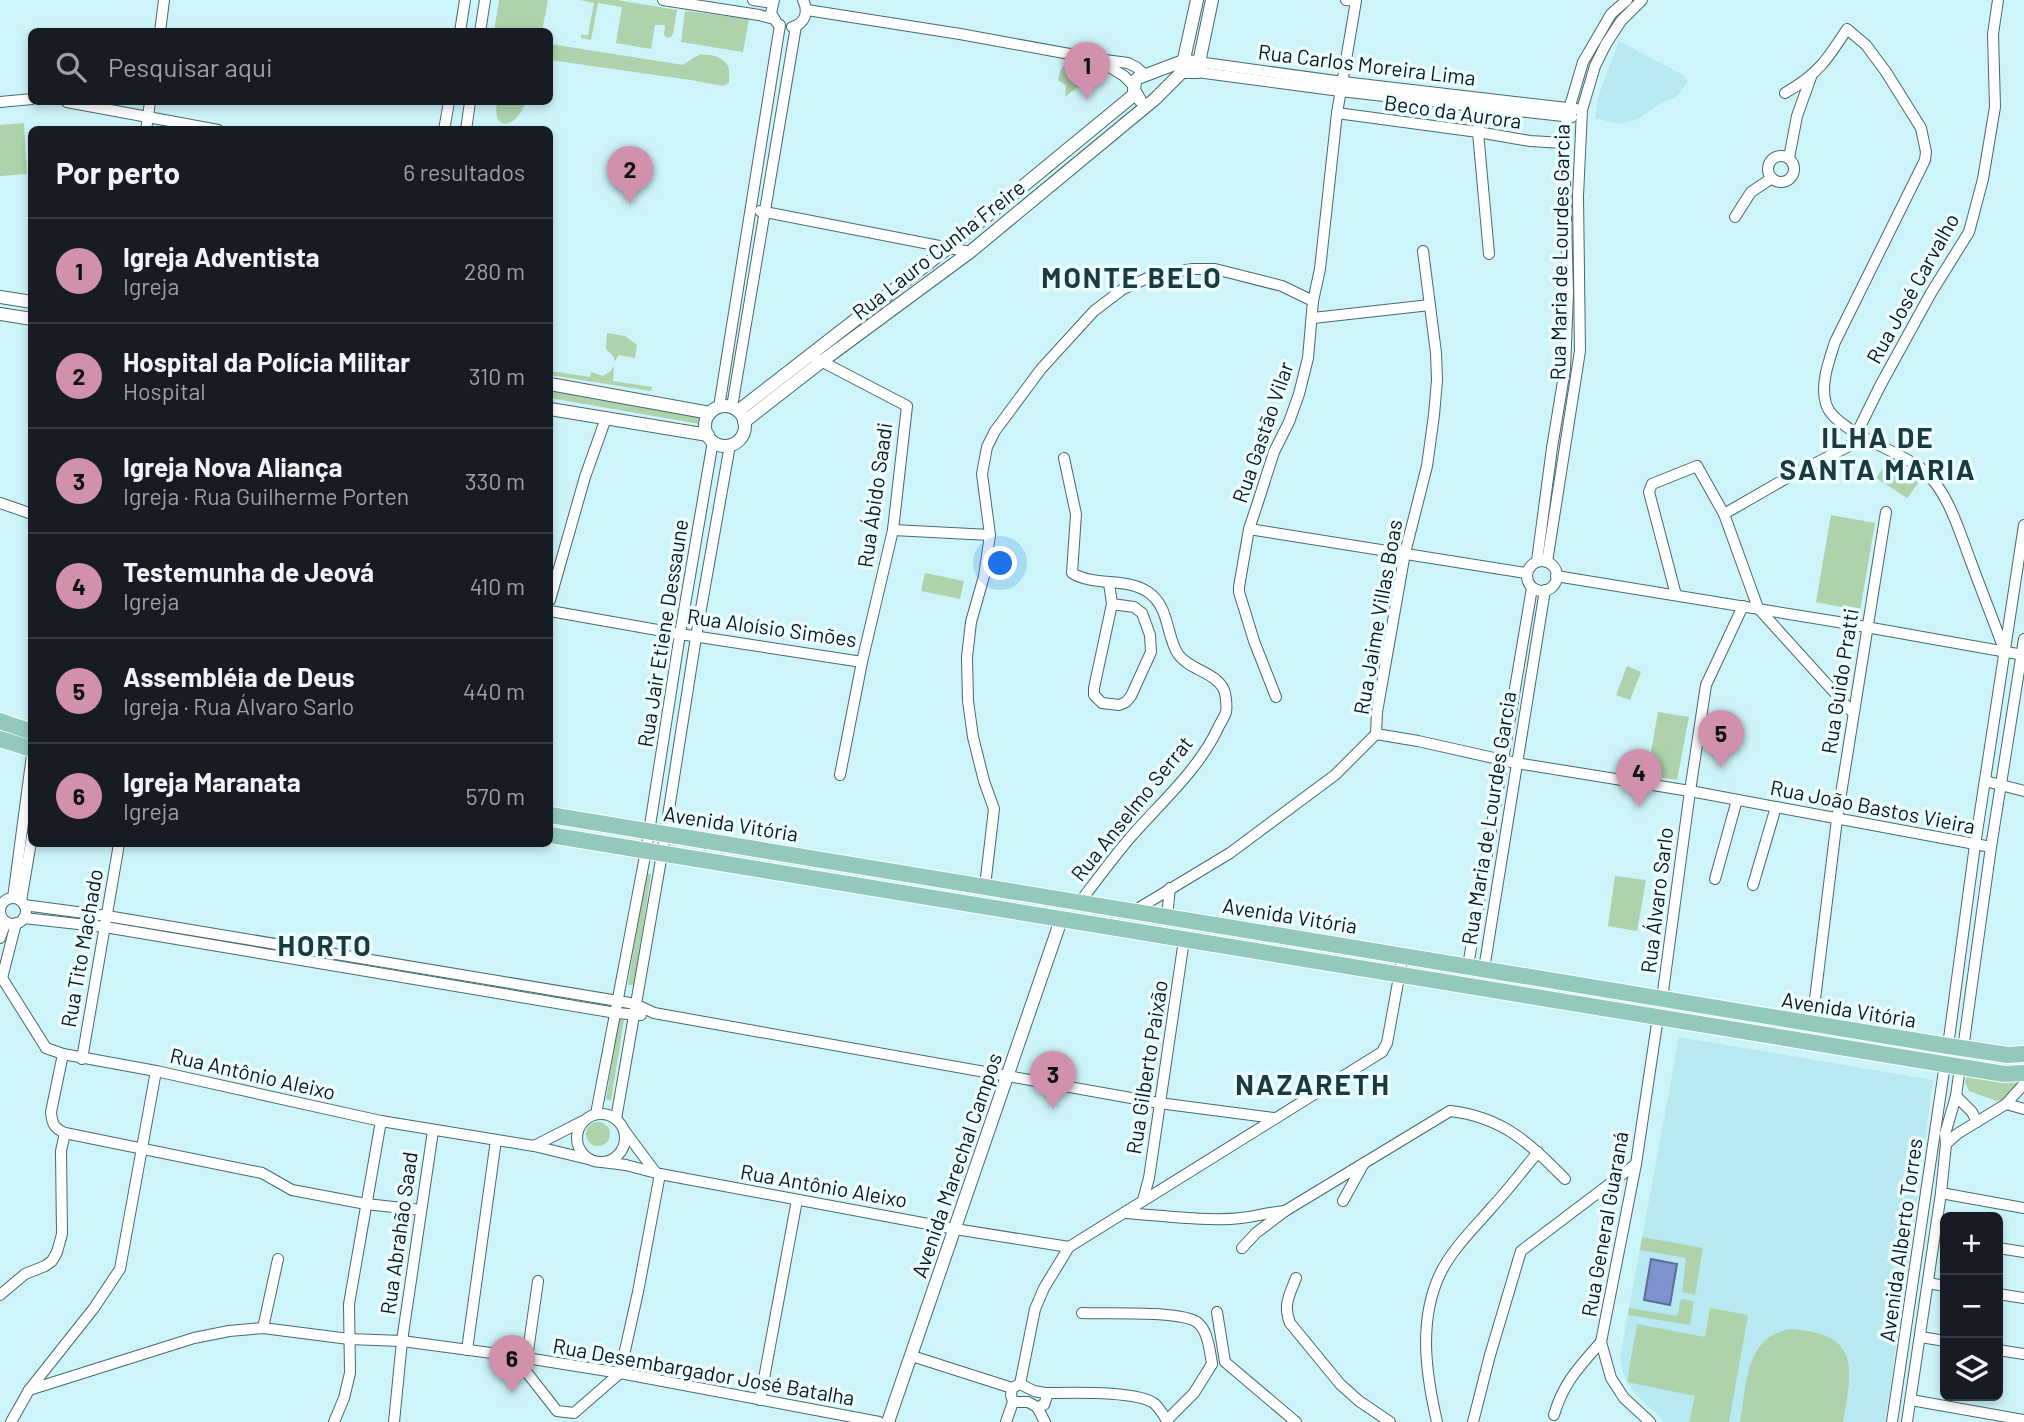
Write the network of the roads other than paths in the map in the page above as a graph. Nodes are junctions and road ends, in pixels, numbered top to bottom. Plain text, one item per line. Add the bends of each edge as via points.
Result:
1 (164, 0) edge
2 (465, 0) edge
3 (485, 0) edge
4 (663, 0) edge
5 (753, 0) edge
6 (1197, 0) edge
7 (1212, 0) edge
8 (1627, 0) edge
9 (1642, 0) edge
10 (1998, 0) edge
11 (774, 1) edge
12 (1351, 1) edge
13 (805, 5) edge
14 (777, 22) junction
15 (796, 26) junction
16 (160, 28) edge
17 (461, 28) edge
18 (481, 28) edge
19 (1097, 60) junction
20 (1183, 66) junction
21 (1197, 67) junction
22 (1147, 75) junction
23 (1811, 77) junction
24 (1341, 86) junction
25 (1134, 90) junction
26 (1785, 93) dead end
27 (28, 99) edge
28 (1154, 99) junction
29 (0, 102) edge
30 (83, 105) edge
31 (150, 105) edge
32 (448, 105) edge
33 (470, 105) edge
34 (1482, 107) junction
35 (1569, 112) junction
36 (1337, 113) junction
37 (1582, 114) junction
38 (148, 117) junction
39 (147, 126) edge
40 (196, 126) edge
41 (445, 126) edge
42 (467, 126) edge
43 (1478, 132) junction
44 (1564, 143) junction
45 (1789, 158) junction
46 (1772, 178) junction
47 (751, 210) junction
48 (764, 212) junction
49 (1735, 217) dead end
50 (949, 247) junction
51 (1423, 251) dead end
52 (970, 252) junction
53 (1489, 254) dead end
54 (1573, 265) junction
55 (0, 297) edge
56 (28, 301) edge
57 (1312, 301) junction
58 (1430, 305) junction
59 (0, 314) edge
60 (1312, 318) junction
61 (28, 319) edge
62 (810, 354) junction
63 (821, 362) junction
64 (553, 384) edge
65 (553, 409) edge
66 (729, 412) junction
67 (606, 418) junction
68 (1857, 433) junction
69 (711, 438) junction
70 (730, 445) junction
71 (1064, 458) dead end
72 (0, 503) edge
73 (1886, 512) dead end
74 (28, 513) edge
75 (1724, 514) junction
76 (2024, 525) edge
77 (1250, 528) junction
78 (893, 530) junction
79 (990, 535) junction
80 (1405, 553) junction
81 (1542, 562) junction
82 (1526, 573) junction
83 (1556, 576) junction
84 (1109, 583) junction
85 (1532, 588) junction
86 (553, 589) edge
87 (1545, 590) junction
88 (1676, 594) junction
89 (1112, 604) junction
90 (1743, 606) junction
91 (1758, 608) junction
92 (553, 612) edge
93 (1867, 626) junction
94 (680, 634) junction
95 (696, 637) junction
96 (2024, 639) edge
97 (2005, 652) junction
98 (2023, 655) edge
99 (863, 659) junction
100 (1276, 697) dead end
101 (1853, 713) junction
102 (0, 721) edge
103 (28, 731) edge
104 (1376, 734) junction
105 (0, 739) edge
106 (28, 748) edge
107 (1502, 759) junction
108 (1516, 763) junction
109 (840, 775) dead end
110 (1985, 781) junction
111 (2001, 784) junction
112 (1690, 791) junction
113 (2024, 791) edge
114 (28, 800) edge
115 (1737, 800) junction
116 (1776, 807) junction
117 (553, 816) edge
118 (1837, 818) junction
119 (657, 833) junction
120 (553, 835) edge
121 (1975, 845) junction
122 (30, 847) edge
123 (118, 847) edge
124 (1991, 847) junction
125 (654, 852) junction
126 (1715, 879) dead end
127 (1753, 885) dead end
128 (985, 886) junction
129 (1170, 888) junction
130 (19, 901) junction
131 (1080, 902) junction
132 (1099, 905) junction
133 (1134, 911) junction
134 (7, 914) edge
135 (1167, 916) junction
136 (1061, 920) junction
137 (106, 921) junction
138 (0, 938) edge
139 (1184, 940) junction
140 (1403, 955) junction
141 (1476, 968) junction
142 (1, 975) edge
143 (1400, 975) junction
144 (1662, 999) junction
145 (618, 1001) junction
146 (635, 1010) junction
147 (616, 1013) junction
148 (1658, 1017) junction
149 (1812, 1024) junction
150 (1955, 1048) junction
151 (63, 1054) junction
152 (2024, 1054) edge
153 (82, 1059) junction
154 (1952, 1065) junction
155 (156, 1071) junction
156 (2024, 1073) edge
157 (1006, 1076) junction
158 (2024, 1084) edge
159 (1956, 1096) junction
160 (1158, 1103) junction
161 (2006, 1104) junction
162 (2024, 1109) edge
163 (596, 1114) junction
164 (1274, 1118) junction
165 (616, 1119) junction
166 (583, 1121) junction
167 (381, 1122) junction
168 (1977, 1122) junction
169 (624, 1130) junction
170 (432, 1131) junction
171 (65, 1133) junction
172 (1946, 1135) junction
173 (496, 1140) junction
174 (534, 1146) junction
175 (143, 1150) junction
176 (1538, 1152) junction
177 (588, 1159) junction
178 (1365, 1160) junction
179 (602, 1162) junction
180 (1636, 1164) junction
181 (658, 1173) junction
182 (1149, 1178) junction
183 (1565, 1179) dead end
184 (1167, 1187) junction
185 (1941, 1194) junction
186 (797, 1200) junction
187 (1143, 1200) junction
188 (1343, 1200) dead end
189 (366, 1204) junction
190 (2024, 1208) edge
191 (421, 1210) junction
192 (1284, 1210) junction
193 (1941, 1212) edge
194 (1124, 1213) junction
195 (955, 1228) junction
196 (1919, 1237) junction
197 (1940, 1238) edge
198 (1069, 1247) junction
199 (1242, 1248) dead end
200 (2003, 1249) edge
201 (2024, 1252) edge
202 (278, 1259) dead end
203 (1296, 1278) dead end
204 (538, 1281) dead end
205 (1928, 1283) junction
206 (1940, 1285) edge
207 (0, 1295) edge
208 (2003, 1295) edge
209 (2024, 1298) edge
210 (1216, 1312) dead end
211 (1082, 1313) dead end
212 (264, 1328) junction
213 (1921, 1337) junction
214 (348, 1339) junction
215 (1940, 1340) edge
216 (402, 1341) junction
217 (1601, 1342) junction
218 (467, 1350) junction
219 (2003, 1351) edge
220 (2024, 1354) edge
221 (513, 1356) junction
222 (912, 1356) junction
223 (527, 1358) junction
224 (1225, 1362) junction
225 (1212, 1364) junction
226 (620, 1373) junction
227 (1016, 1386) junction
228 (29, 1390) junction
229 (1045, 1393) junction
230 (760, 1400) junction
231 (1911, 1400) junction
232 (1013, 1402) junction
233 (1037, 1407) junction
234 (1554, 1415) dead end
235 (556, 1416) edge
236 (573, 1418) edge
237 (2024, 1420) edge
238 (1168, 1421) edge
239 (10, 1422) edge
240 (334, 1422) edge
241 (394, 1422) edge
242 (879, 1422) edge
243 (888, 1422) edge
244 (1006, 1422) edge
245 (1045, 1422) edge
246 (1296, 1422) edge
247 (1390, 1422) edge
248 (1437, 1422) edge
249 (1473, 1422) edge
250 (1650, 1422) edge
251 (1892, 1422) edge
252 (1907, 1422) edge

1 - 16 street
2 - 17 street
3 - 18 street
4 - 14 street
5 - 11 street
6 - 20 street
7 - 21 street
8 - 35 street, Rua Maria de Lourdes Garcia via 1611,14 1583,62
9 - 37 street, Rua Maria de Lourdes Garcia via 1606,44
10 - 68 street, Rua José Carvalho via 1993,34 1995,107 1969,233 1925,304
11 - 14 street via 771,13
12 - 24 street, Rua Gastão Vilar
13 - 15 street via 803,21
13 - 19 street
14 - 15 street
14 - 47 street
15 - 48 street
19 - 22 street via 1128,63
19 - 25 street via 1124,76
20 - 21 street, Rua Carlos Moreira Lima
20 - 22 street, Rua Carlos Moreira Lima
20 - 28 street
21 - 24 street, Rua Carlos Moreira Lima
22 - 25 street via 1138,78
22 - 28 street via 1159,83 1160,92
23 - 26 street
23 - 45 street
23 - 68 street via 1847,29 1866,46 1903,99 1921,128 1926,152 1828,362 1826,405 1835,418
24 - 34 street, Rua Carlos Moreira Lima
24 - 35 street, Rua Carlos Moreira Lima
24 - 36 street, Rua Gastão Vilar
25 - 28 street via 1140,100
25 - 50 street, Rua Lauro Cunha Freire
27 - 29 street
28 - 52 street, Rua Lauro Cunha Freire
30 - 38 street
31 - 38 street
32 - 41 street
33 - 42 street
34 - 35 street, Rua Carlos Moreira Lima
34 - 43 street
35 - 37 street, Rua Carlos Moreira Lima
35 - 44 street, Rua Maria de Lourdes Garcia
36 - 43 street, Beco da Aurora
36 - 57 street, Rua Gastão Vilar via 1320,269
37 - 54 street, Rua Maria de Lourdes Garcia
38 - 39 street
38 - 40 street
43 - 44 street, Beco da Aurora
43 - 53 street
44 - 54 street, Rua Maria de Lourdes Garcia
45 - 46 street via 1772,159 1768,167
45 - 46 street via 1793,175 1787,181
46 - 49 street via 1751,191
47 - 48 street
47 - 66 street
48 - 50 street
48 - 66 street
50 - 52 street
50 - 62 street, Rua Lauro Cunha Freire
51 - 58 street, Rua Jaime Villas Boas
52 - 63 street, Rua Lauro Cunha Freire
54 - 81 street, Rua Maria de Lourdes Garcia via 1580,351
55 - 56 street
57 - 60 street, Rua Gastão Vilar
57 - 79 street via 1282,286 1215,270 1152,276 1123,289 1094,311 1041,369 995,431 982,474
58 - 60 street
58 - 80 street, Rua Jaime Villas Boas via 1437,353 1435,404 1427,466
59 - 61 street
60 - 77 street, Rua Gastão Vilar via 1299,394 1274,452
62 - 63 street, Rua Ábido Saadi
62 - 66 street, Rua Lauro Cunha Freire
63 - 66 street, Rua Lauro Cunha Freire
63 - 78 street, Rua Ábido Saadi via 907,406
64 - 66 street
65 - 67 street
66 - 69 street via 705,426
66 - 70 street via 743,435
67 - 69 street
67 - 86 street
68 - 75 street, Rua José Carvalho via 1851,445
68 - 97 street via 1923,470 1947,500
69 - 70 street
69 - 94 street, Rua Jair Etiene Dessaune
70 - 95 street, Rua Jair Etiene Dessaune
71 - 84 street, Rua Anselmo Serrat via 1076,514 1072,573 1083,580
72 - 74 street
73 - 93 street, Rua Guido Pratti
75 - 88 street via 1697,466 1652,484 1649,492
75 - 91 street
76 - 97 street
77 - 80 street
77 - 100 street, Rua Gastão Vilar via 1239,592
78 - 79 street
78 - 99 street, Rua Ábido Saadi
79 - 128 street via 967,657 973,737 993,809
80 - 82 street
80 - 104 street, Rua Jaime Villas Boas
81 - 82 street via 1532,564
81 - 83 street via 1552,565
82 - 85 street
83 - 87 street
83 - 88 street
84 - 89 street
84 - 131 street, Rua Anselmo Serrat via 1134,586 1156,599 1178,654 1224,690 1226,711 1189,772
85 - 87 street
85 - 107 street, Rua Maria de Lourdes Garcia
87 - 108 street, Rua Maria de Lourdes Garcia
88 - 90 street
89 - 89 street via 1094,695 1102,703 1119,705 1135,687 1151,643 1142,613
90 - 91 street
90 - 112 street, Rua Álvaro Sarlo via 1706,685
91 - 93 street
91 - 101 street
92 - 94 street, Rua Aloísio Simões
93 - 97 street
93 - 101 street, Rua Guido Pratti
94 - 95 street, Rua Aloísio Simões
94 - 119 street, Rua Jair Etiene Dessaune
95 - 99 street, Rua Aloísio Simões
95 - 119 street, Rua Jair Etiene Dessaune
96 - 98 street
97 - 98 street
97 - 110 street
98 - 111 street
99 - 109 street, Rua Ábido Saadi
101 - 118 street, Rua Guido Pratti
102 - 103 main road
104 - 107 street, Rua João Bastos Vieira
104 - 129 street, Rua Jaime Villas Boas via 1335,775 1294,806 1230,853
105 - 106 main road
107 - 108 street, Rua João Bastos Vieira
107 - 141 street, Rua Maria de Lourdes Garcia
108 - 112 street, Rua João Bastos Vieira
108 - 141 street, Rua Maria de Lourdes Garcia
110 - 111 street
110 - 121 street
111 - 113 street
111 - 124 street
112 - 115 street, Rua João Bastos Vieira
112 - 144 street, Rua Álvaro Sarlo
114 - 130 street
115 - 116 street, Rua João Bastos Vieira
115 - 126 street
116 - 118 street, Rua João Bastos Vieira
116 - 127 street
117 - 119 main road, Avenida Vitória
118 - 121 street, Rua João Bastos Vieira
118 - 149 street, Rua Guido Pratti
119 - 125 street
119 - 125 street
119 - 128 main road, Avenida Vitória
120 - 125 main road, Avenida Vitória
121 - 124 street, Rua João Bastos Vieira
121 - 150 street
122 - 130 street
123 - 137 street, Rua Tito Machado
124 - 150 street
125 - 136 main road, Avenida Vitória
125 - 145 street
125 - 146 street
128 - 131 main road, Avenida Vitória
129 - 133 street, Rua Jaime Villas Boas
129 - 135 street
130 - 134 street via 9,898
130 - 134 street via 26,908
130 - 137 street
131 - 132 main road, Avenida Vitória
132 - 133 main road, Avenida Vitória
132 - 136 main road via 1073,906
133 - 135 main road, Avenida Vitória
134 - 137 street
134 - 138 street
134 - 142 street, Rua Antônio Aleixo
135 - 140 main road, Avenida Vitória
136 - 139 main road, Avenida Vitória
136 - 157 street, Avenida Marechal Campos
137 - 145 street
137 - 147 street
137 - 153 street, Rua Tito Machado
139 - 143 main road, Avenida Vitória
139 - 160 street, Rua Gilberto Paixão
140 - 141 main road, Avenida Vitória
140 - 143 street
141 - 144 main road, Avenida Vitória
142 - 151 street, Rua Antônio Aleixo via 46,1048
143 - 148 main road, Avenida Vitória
143 - 164 street via 1385,1048
144 - 149 main road, Avenida Vitória
145 - 146 street
145 - 147 street
146 - 147 street
146 - 157 street
146 - 165 street
147 - 163 street
148 - 154 main road, Avenida Vitória
148 - 180 street, Rua General Guaraná
149 - 150 main road, Avenida Vitória
150 - 152 main road, Avenida Vitória
150 - 154 main road
151 - 153 street, Rua Antônio Aleixo
151 - 171 street via 51,1112 55,1128
153 - 155 street, Rua Antônio Aleixo
154 - 156 main road, Avenida Vitória
154 - 159 street, Avenida Alberto Torres
154 - 172 street, Avenida Alberto Torres
155 - 167 street, Rua Antônio Aleixo
155 - 175 street
157 - 160 street
157 - 195 street, Avenida Marechal Campos
158 - 161 street
159 - 168 street
159 - 172 street, Avenida Alberto Torres
160 - 164 street
160 - 182 street, Rua Gilberto Paixão
161 - 162 street
161 - 168 street
163 - 165 street
163 - 166 street
164 - 184 street
165 - 169 street
166 - 174 street
166 - 177 street via 577,1145
167 - 170 street, Rua Antônio Aleixo
167 - 189 street
168 - 172 street
169 - 179 street via 624,1148
169 - 181 street
170 - 173 street, Rua Antônio Aleixo
170 - 191 street, Rua Abrahão Saad
171 - 175 street
171 - 207 street via 62,1234 57,1252 52,1261 25,1274
172 - 185 street, Avenida Alberto Torres
172 - 196 street, Avenida Alberto Torres
173 - 174 street, Rua Antônio Aleixo
173 - 218 street
174 - 177 street, Rua Antônio Aleixo
175 - 189 street via 262,1173 292,1191
175 - 228 street via 120,1269
176 - 178 street via 1481,1116 1450,1111
176 - 183 street
176 - 248 street via 1441,1273 1426,1325 1429,1386
177 - 179 street
178 - 188 street
178 - 192 street
179 - 181 street, Rua Antônio Aleixo
180 - 217 street, Rua General Guaraná
180 - 249 street via 1521,1251
181 - 186 street, Rua Antônio Aleixo
181 - 226 street
182 - 184 street
182 - 187 street, Rua Gilberto Paixão
184 - 187 street
185 - 190 street
185 - 193 street, Avenida Alberto Torres
186 - 195 street, Rua Antônio Aleixo
186 - 230 street
187 - 194 street
189 - 191 street
189 - 214 street via 349,1304
191 - 216 street, Rua Abrahão Saad
192 - 194 street via 1232,1218
192 - 199 street
194 - 198 street
195 - 198 street, Rua Antônio Aleixo
195 - 222 street, Avenida Marechal Campos
196 - 197 street
196 - 251 street, Avenida Alberto Torres
197 - 205 street, Avenida Alberto Torres
198 - 227 street via 1035,1309
200 - 201 street
202 - 212 street
203 - 247 street via 1287,1299 1290,1323 1340,1384
204 - 223 street
205 - 206 street
205 - 213 street, Avenida Alberto Torres
208 - 209 street
210 - 224 street
211 - 225 street via 1188,1319 1204,1332
212 - 214 street, Rua Desembargador José Batalha
212 - 228 street, Rua Desembargador José Batalha via 194,1338
213 - 215 street
213 - 231 street, Avenida Alberto Torres
214 - 216 street, Rua Desembargador José Batalha
214 - 240 street via 350,1373
216 - 218 street, Rua Desembargador José Batalha
216 - 241 street, Rua Abrahão Saad
217 - 234 street via 1570,1378
217 - 250 street, Rua General Guaraná via 1611,1378 1623,1398
218 - 221 street, Rua Desembargador José Batalha
219 - 220 street
221 - 223 street, Rua Desembargador José Batalha
221 - 235 street
222 - 227 street
222 - 243 street, Avenida Marechal Campos
223 - 226 street, Rua Desembargador José Batalha
224 - 225 street
224 - 246 street
225 - 238 street
226 - 230 street, Rua Desembargador José Batalha
226 - 236 street
227 - 229 street
227 - 232 street
228 - 239 street
229 - 233 street via 1045,1405
229 - 238 street via 1132,1396 1153,1403
230 - 242 street, Rua Desembargador José Batalha
231 - 237 street
231 - 252 street, Avenida Alberto Torres
232 - 233 street
232 - 244 street
233 - 245 street
235 - 236 street

